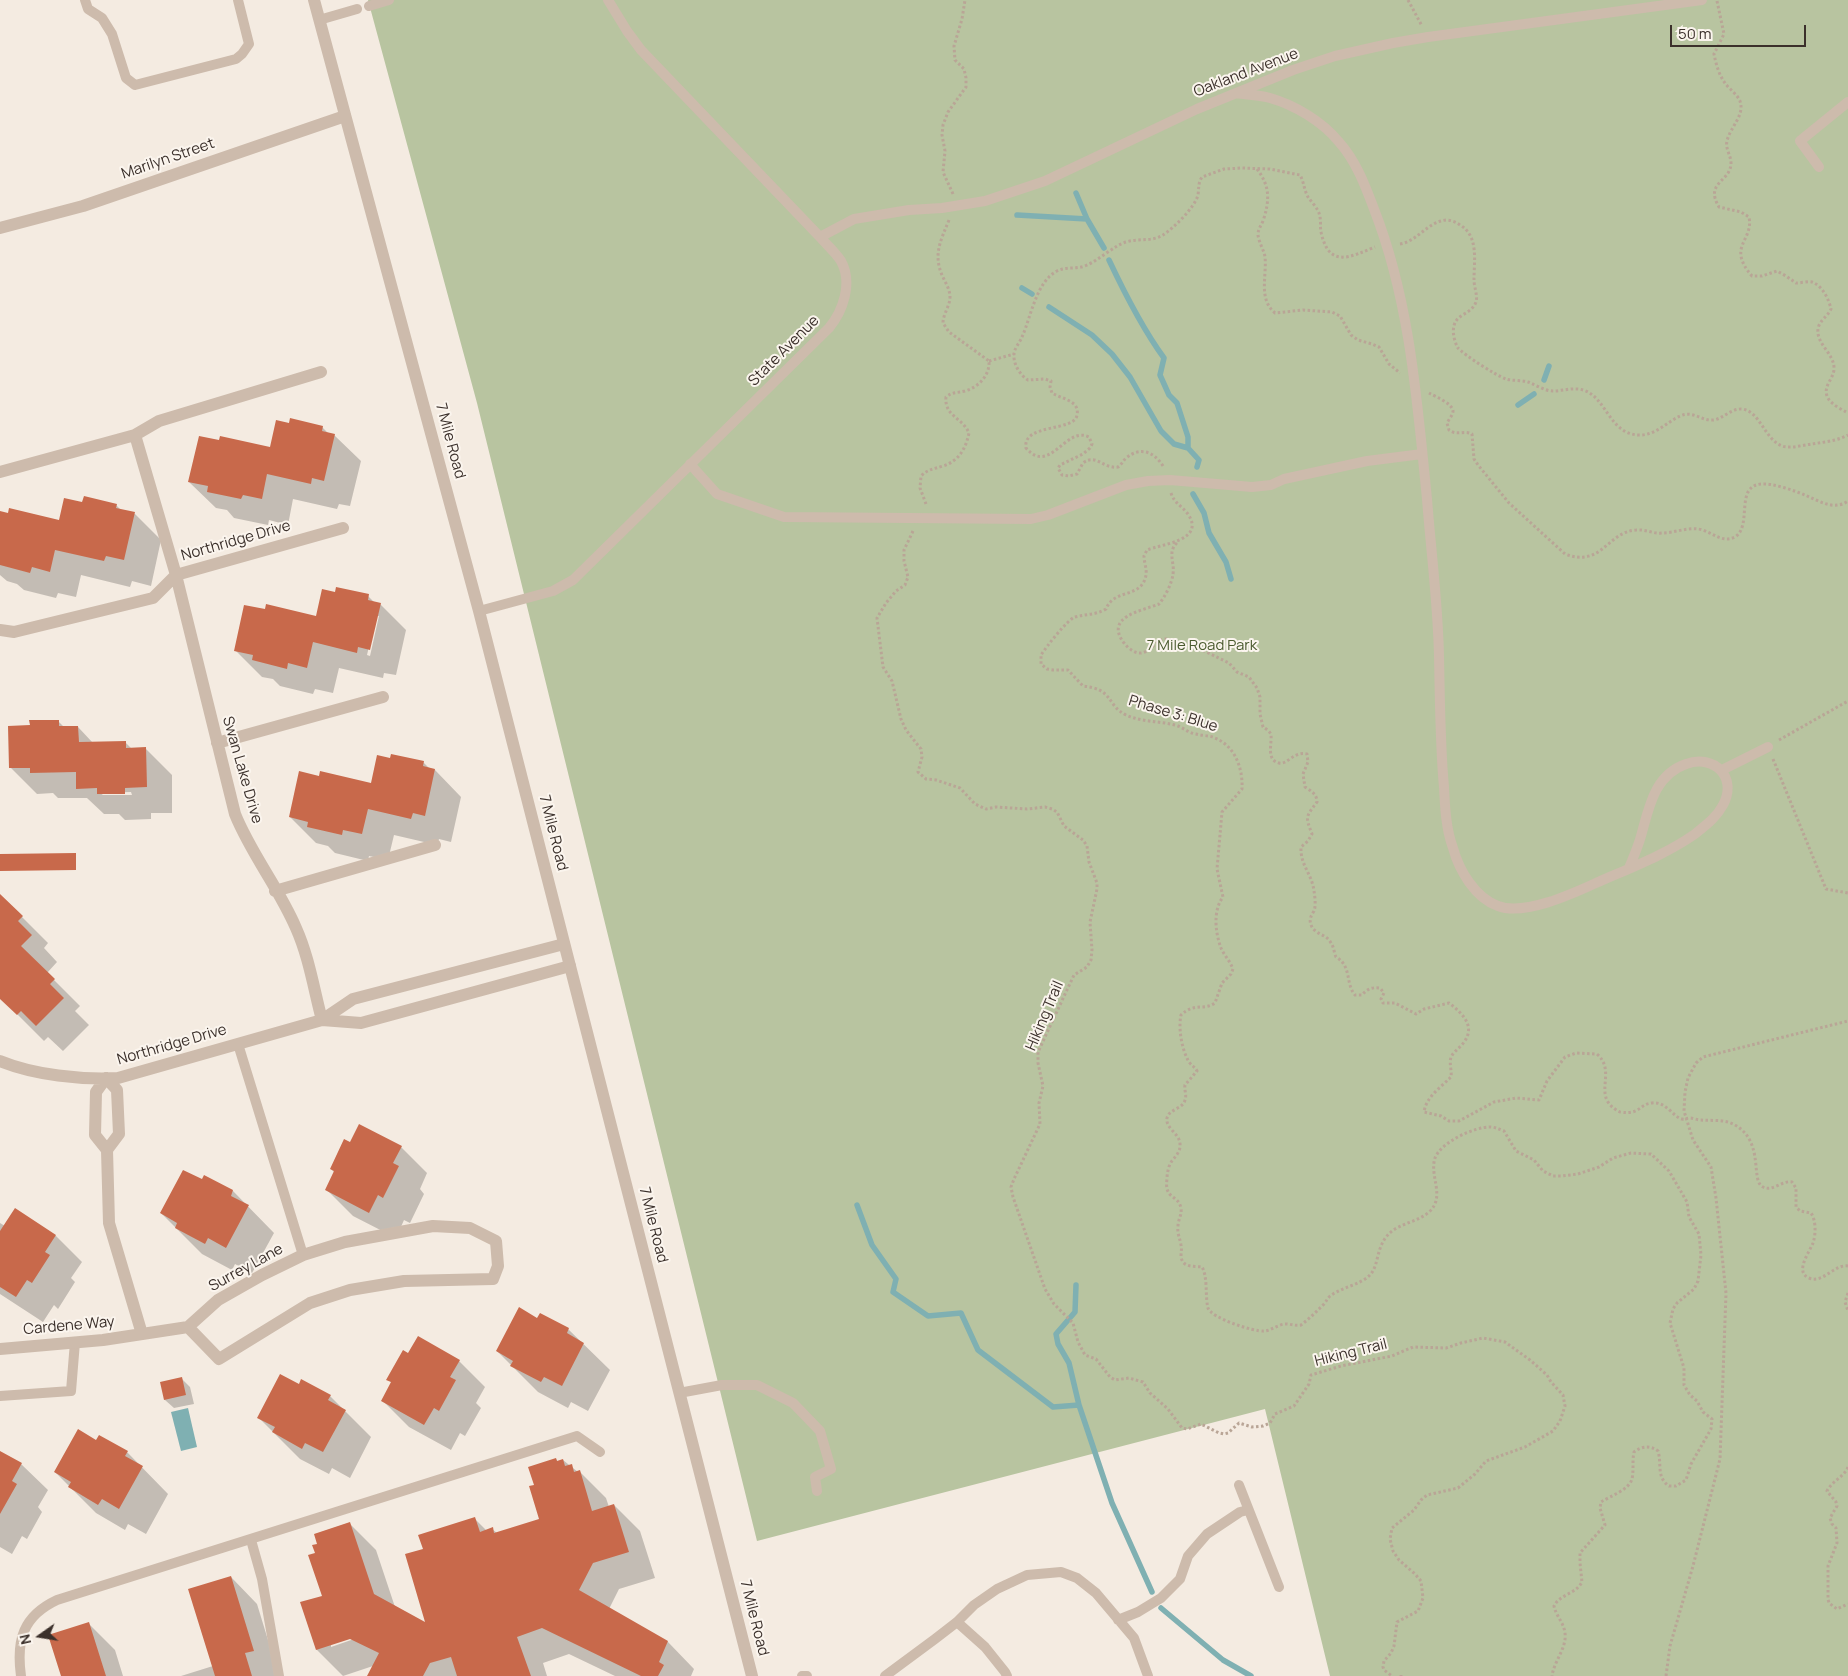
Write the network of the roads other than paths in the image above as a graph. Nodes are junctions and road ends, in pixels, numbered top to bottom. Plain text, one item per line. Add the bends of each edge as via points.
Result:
1 (85, 0) edge
2 (238, 0) edge
3 (314, 0) edge
4 (389, 0) edge
5 (608, 0) edge
6 (1702, 0) edge
7 (369, 6) dead end
8 (357, 9) dead end
9 (319, 20) junction
10 (1236, 93) junction
11 (1848, 102) edge
12 (345, 116) junction
13 (1819, 167) dead end
14 (0, 228) edge
15 (820, 237) junction
16 (322, 372) dead end
17 (135, 435) junction
18 (1422, 454) junction
19 (690, 464) junction
20 (0, 472) edge
21 (343, 528) dead end
22 (176, 575) junction
23 (479, 611) junction
24 (0, 630) edge
25 (383, 698) dead end
26 (217, 743) junction
27 (1768, 747) road end
28 (1722, 770) junction
29 (434, 845) dead end
30 (1629, 868) junction
31 (275, 891) junction
32 (564, 944) junction
33 (570, 966) junction
34 (322, 1020) junction
35 (238, 1044) junction
36 (0, 1061) edge
37 (106, 1078) junction
38 (108, 1150) junction
39 (304, 1254) junction
40 (188, 1327) junction
41 (142, 1334) junction
42 (75, 1342) junction
43 (0, 1349) edge
44 (679, 1393) junction
45 (0, 1396) edge
46 (600, 1452) dead end
47 (1239, 1485) dead end
48 (817, 1491) dead end
49 (1248, 1510) junction
50 (251, 1540) junction
51 (1279, 1588) dead end
52 (1118, 1620) junction
53 (958, 1622) junction
54 (21, 1676) edge
55 (280, 1676) edge
56 (752, 1676) edge
57 (802, 1676) edge
58 (808, 1676) edge
59 (885, 1676) edge
60 (1006, 1676) edge
61 (1148, 1676) edge

1 - 2 lane via 88,9 102,18 112,34 126,78 135,85 236,59 248,44
3 - 9 street, 7 Mile Road
4 - 7 lane
5 - 15 lane, State Avenue via 627,31 657,68
6 - 10 lane, Oakland Avenue via 1392,42 1293,70
8 - 9 lane
9 - 12 street, 7 Mile Road
10 - 15 lane, Oakland Avenue via 1147,131 1046,181 984,201 854,220
10 - 18 lane via 1270,98 1307,116 1341,143 1360,172 1396,272 1407,328
11 - 13 lane via 1800,142
12 - 14 street, Marilyn Street via 83,206
12 - 23 street, 7 Mile Road
15 - 19 lane, State Avenue via 841,262 844,271 842,308 835,320
16 - 17 street via 159,421
17 - 20 street
17 - 22 street, Swan Lake Drive
18 - 19 lane via 1366,461 1252,488 1170,480 1126,484 1031,519 784,518 717,494
18 - 30 lane via 1438,627 1446,818 1453,850 1466,878 1483,898 1500,907 1525,907 1548,903
19 - 23 lane, State Avenue via 573,580 553,590
21 - 22 street, Northridge Drive
22 - 24 street, Northridge Drive via 153,598 14,632
22 - 26 street, Swan Lake Drive
23 - 32 street, 7 Mile Road
25 - 26 street
26 - 31 street, Swan Lake Drive via 242,832
27 - 28 lane
28 - 30 lane via 1727,784 1725,802 1711,822 1679,845
28 - 30 lane via 1712,763 1699,761 1682,765 1667,774 1650,801
29 - 31 street
31 - 34 street, Swan Lake Drive via 297,929
32 - 33 street, 7 Mile Road
32 - 34 street, Northridge Drive via 353,999
33 - 34 street, Northridge Drive via 361,1023
33 - 44 street, 7 Mile Road
34 - 35 street, Northridge Drive
35 - 37 street, Northridge Drive via 118,1078
35 - 39 lane
36 - 37 street, Northridge Drive via 40,1073
37 - 38 street via 117,1090 119,1134
37 - 38 street via 96,1092 95,1134
38 - 41 street via 109,1223
39 - 40 street, Surrey Lane via 218,1300
39 - 40 street, Surrey Lane via 345,1242 433,1226 470,1228 496,1241 498,1266 493,1279 404,1281 350,1290 310,1303 219,1359
40 - 41 street
41 - 42 street, Cardene Way
42 - 43 street, Cardene Way
42 - 45 lane via 71,1391
44 - 48 lane via 722,1385 757,1385 793,1403 820,1431 831,1469 815,1477
44 - 56 street, 7 Mile Road
46 - 50 lane via 577,1436
47 - 49 lane
49 - 51 lane
49 - 52 lane via 1207,1534 1188,1556 1180,1579 1161,1598
50 - 54 lane via 44,1606 32,1617 22,1634 19,1654
50 - 55 lane via 262,1579
52 - 53 lane via 1096,1593 1077,1578 1061,1572 1026,1575 974,1605
52 - 61 lane via 1134,1638
53 - 59 lane
53 - 60 lane via 985,1647
57 - 58 lane

